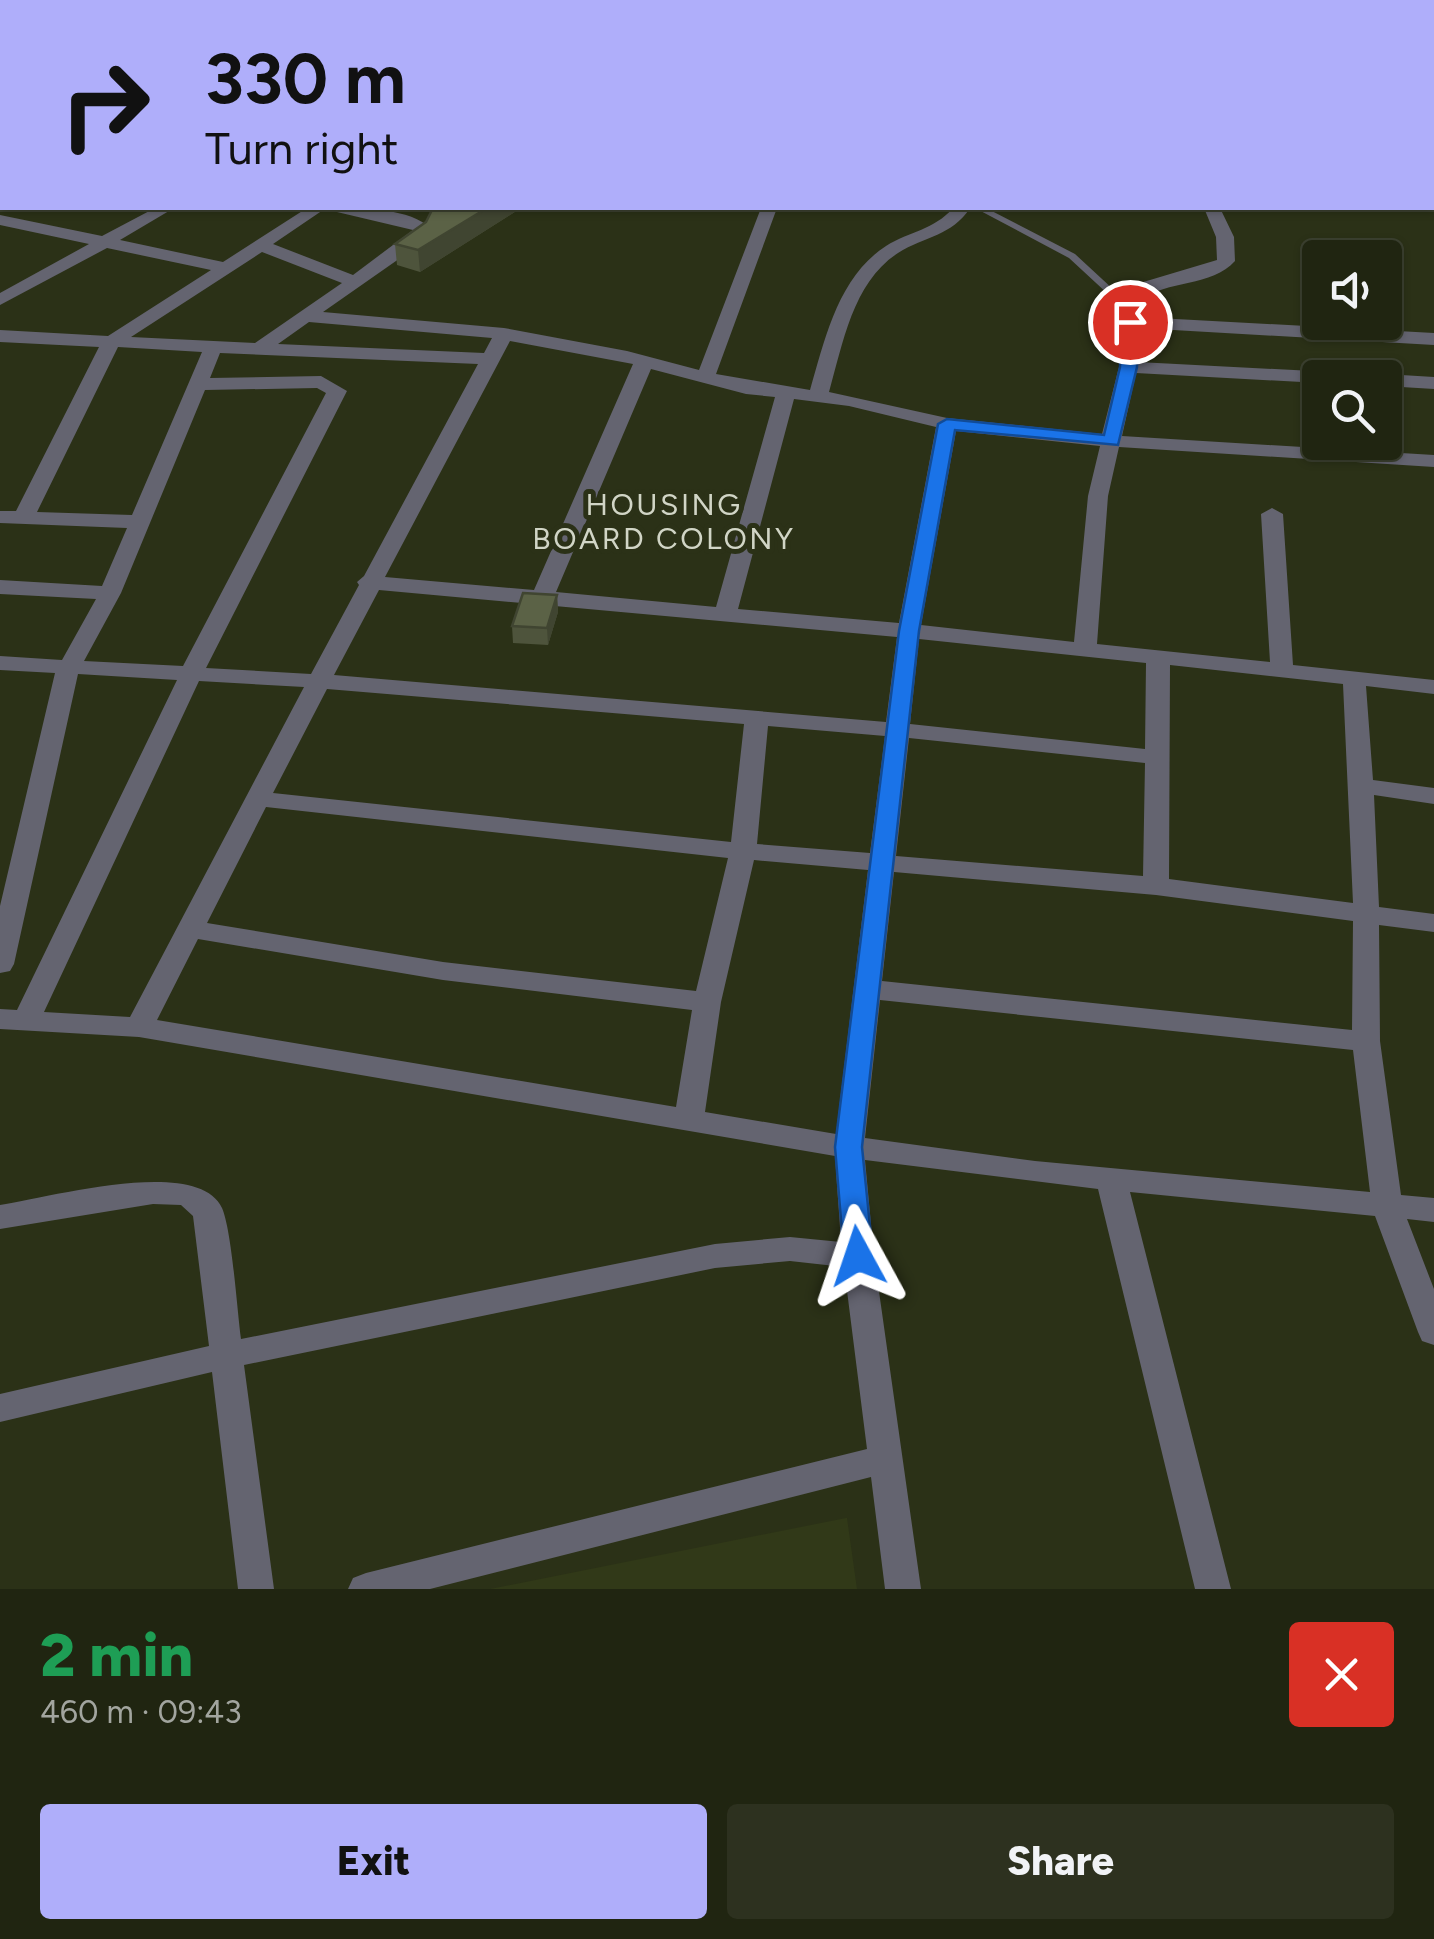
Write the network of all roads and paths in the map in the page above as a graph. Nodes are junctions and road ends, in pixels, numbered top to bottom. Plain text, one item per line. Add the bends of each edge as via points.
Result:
1 (162, 210) edge
2 (315, 210) edge
3 (352, 210) edge
4 (768, 210) edge
5 (960, 210) edge
6 (984, 210) edge
7 (1213, 210) edge
8 (0, 220) edge
9 (110, 240) junction
10 (259, 245) junction
11 (223, 267) junction
12 (356, 282) junction
13 (1131, 298) junction
14 (1, 299) edge
15 (304, 316) junction
16 (1130, 322) junction
17 (504, 334) junction
18 (0, 336) edge
19 (1434, 339) edge
20 (111, 342) junction
21 (213, 346) junction
22 (259, 349) junction
23 (490, 359) junction
24 (644, 362) junction
25 (1128, 367) junction
26 (1302, 376) edge
27 (705, 378) junction
28 (1402, 381) edge
29 (1434, 383) edge
30 (196, 384) junction
31 (786, 393) junction
32 (818, 395) junction
33 (947, 424) junction
34 (1112, 441) junction
35 (1434, 462) edge
36 (1272, 514) dead end
37 (0, 517) edge
38 (23, 518) junction
39 (138, 522) junction
40 (368, 582) junction
41 (0, 587) edge
42 (110, 593) junction
43 (542, 598) junction
44 (725, 614) junction
45 (909, 631) junction
46 (1085, 648) junction
47 (1158, 657) junction
48 (0, 663) edge
49 (68, 668) junction
50 (1282, 670) junction
51 (192, 672) junction
52 (1354, 678) junction
53 (318, 681) junction
54 (1434, 687) edge
55 (758, 718) junction
56 (900, 730) junction
57 (1155, 757) junction
58 (1362, 786) junction
59 (1434, 796) edge
60 (258, 799) junction
61 (743, 851) junction
62 (884, 860) junction
63 (1156, 886) junction
64 (1366, 912) junction
65 (1434, 923) edge
66 (192, 929) junction
67 (0, 964) edge
68 (866, 989) junction
69 (707, 1002) junction
70 (13, 1018) edge
71 (139, 1027) junction
72 (1366, 1041) junction
73 (689, 1120) junction
74 (849, 1147) junction
75 (1111, 1179) junction
76 (1387, 1206) junction
77 (1434, 1210) edge
78 (0, 1217) edge
79 (858, 1256) junction
80 (1434, 1332) edge
81 (228, 1355) junction
82 (0, 1408) edge
83 (885, 1459) junction
84 (256, 1589) edge
85 (366, 1589) edge
86 (903, 1589) edge
87 (1213, 1589) edge

1 - 9 street
2 - 10 street
3 - 12 street via 422,229
4 - 27 street
5 - 32 street via 945,229 902,243 869,271 844,312
6 - 13 lane via 1072,256 1100,285
7 - 13 street via 1226,261
8 - 9 street
9 - 11 street
9 - 14 street
10 - 11 street
10 - 12 street
11 - 20 street
12 - 15 street
13 - 16 street
15 - 17 street
15 - 22 street
16 - 19 street
16 - 25 street
17 - 23 street
17 - 24 street
18 - 20 street
20 - 21 street
20 - 38 street
21 - 22 street
21 - 30 street
22 - 23 street
23 - 40 street
24 - 27 street
24 - 43 street
25 - 26 street
25 - 34 street
27 - 31 street
28 - 29 street
30 - 39 street
30 - 51 street via 321,382 337,390
31 - 32 street
31 - 44 street
32 - 33 street
33 - 34 street
33 - 45 street
34 - 35 street
34 - 46 street via 1098,496
36 - 50 street
37 - 38 street
38 - 39 street
39 - 42 street
40 - 43 street
40 - 53 street
41 - 42 street
42 - 49 street
43 - 44 street
44 - 45 street
45 - 46 street
45 - 56 street
46 - 47 street
47 - 50 street
47 - 57 street
48 - 49 street
49 - 51 street
49 - 67 street
50 - 52 street
51 - 53 street
51 - 70 street
52 - 54 street
52 - 58 street
53 - 55 street
53 - 60 street
55 - 56 street
55 - 61 street
56 - 57 street
56 - 62 street
57 - 63 street
58 - 59 street
58 - 64 street
60 - 61 street
60 - 66 street
61 - 62 street
61 - 69 street
62 - 63 street
62 - 68 street
63 - 64 street
64 - 65 street
64 - 72 street
66 - 69 street via 443,970
66 - 71 street
68 - 72 street
68 - 74 street
69 - 73 street
70 - 71 street
71 - 73 street
72 - 76 street
73 - 74 street
74 - 75 street
74 - 79 street
75 - 76 street
75 - 87 street
76 - 77 street
76 - 80 street
78 - 81 street via 153,1192 188,1194 208,1212
79 - 81 street via 790,1250 716,1256
79 - 83 street
81 - 82 street
81 - 84 street
83 - 85 street
83 - 86 street

